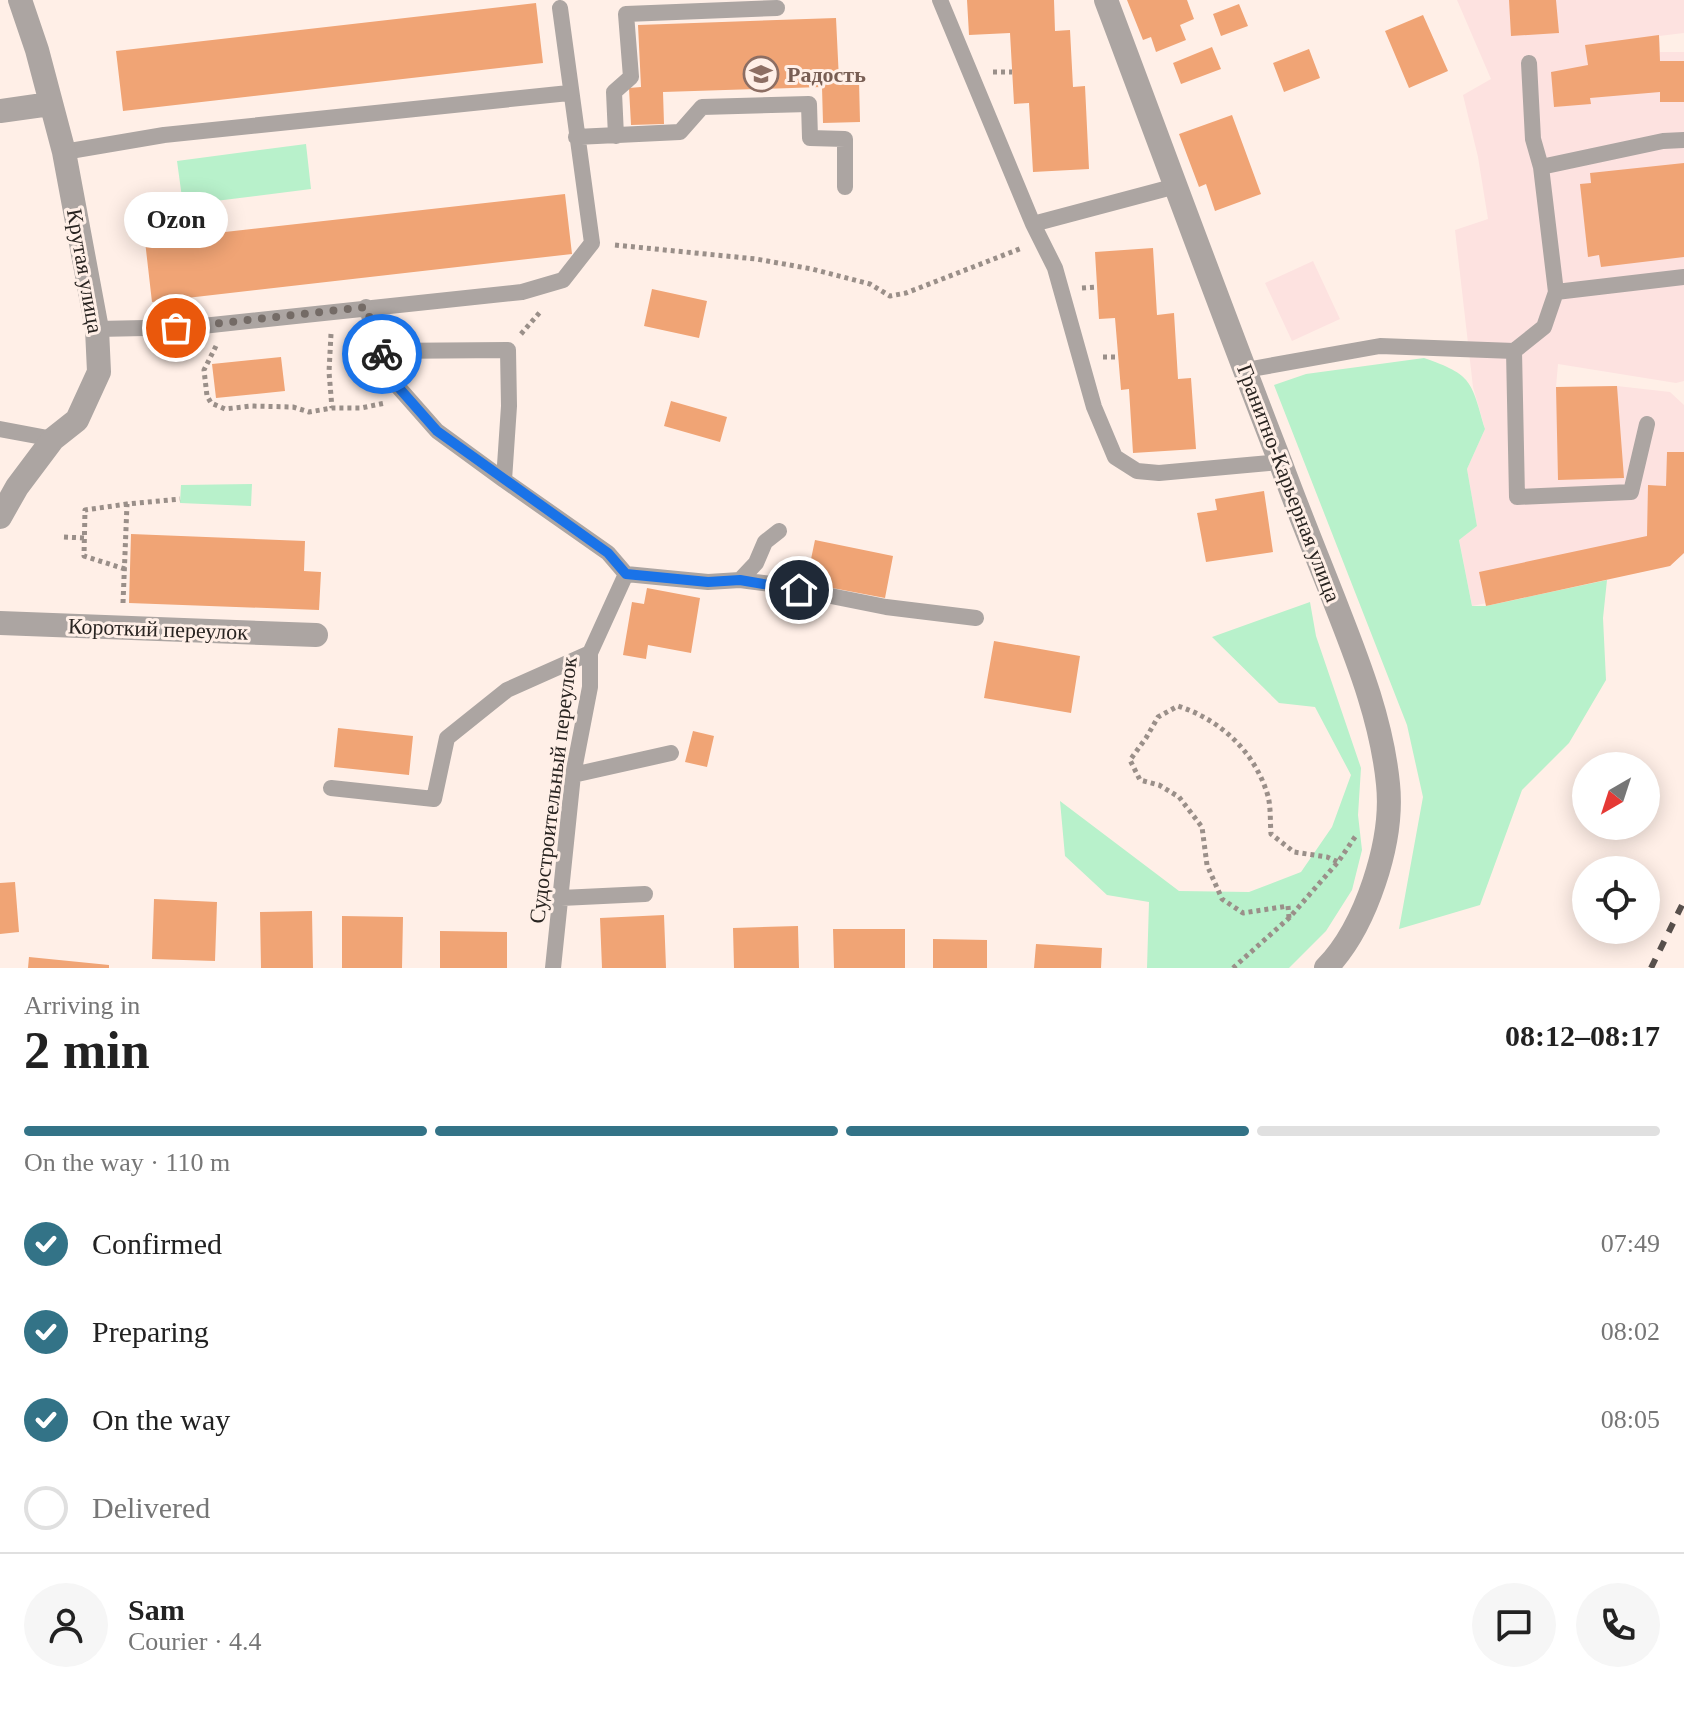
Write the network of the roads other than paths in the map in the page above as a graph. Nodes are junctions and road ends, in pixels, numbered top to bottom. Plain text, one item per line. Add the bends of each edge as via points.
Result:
1 (20, 0) edge
2 (940, 0) edge
3 (1106, 0) edge
4 (560, 8) dead end
5 (777, 8) dead end
6 (1529, 63) dead end
7 (569, 93) junction
8 (50, 104) junction
9 (0, 111) edge
10 (616, 136) junction
11 (576, 137) junction
12 (1684, 140) edge
13 (64, 152) junction
14 (1541, 167) junction
15 (1176, 186) junction
16 (845, 187) dead end
17 (1033, 224) junction
18 (1684, 277) edge
19 (1556, 292) junction
20 (366, 307) junction
21 (97, 329) junction
22 (380, 351) junction
23 (1514, 351) junction
24 (1246, 370) junction
25 (1647, 424) dead end
26 (0, 429) edge
27 (53, 439) junction
28 (1280, 462) junction
29 (504, 480) junction
30 (0, 517) edge
31 (779, 531) dead end
32 (626, 574) junction
33 (740, 580) junction
34 (976, 618) dead end
35 (0, 623) edge
36 (316, 635) dead end
37 (590, 653) junction
38 (671, 753) dead end
39 (573, 775) junction
40 (331, 788) dead end
41 (645, 894) dead end
42 (561, 898) junction
43 (553, 968) edge
44 (1326, 968) edge

1 - 8 street, Крутая улица
2 - 17 lane
3 - 15 street, Гранитно-Карьерная улица
4 - 7 lane
5 - 10 lane via 626,14 631,77 614,92
6 - 14 lane via 1533,139
7 - 11 lane
7 - 13 lane via 164,135
8 - 9 street
8 - 13 street, Крутая улица
10 - 11 lane
10 - 16 lane via 680,132 702,107 809,104 810,138 845,139
11 - 20 lane via 592,243 563,280 522,292
12 - 14 lane
13 - 21 street, Крутая улица
14 - 19 lane
15 - 17 lane
15 - 24 street, Гранитно-Карьерная улица
17 - 28 lane via 1055,268 1094,407 1115,457 1137,471 1159,473
18 - 19 lane
19 - 23 lane via 1544,327
20 - 21 lane via 226,324
20 - 22 lane
21 - 27 street, Крутая улица via 99,372 77,420
22 - 29 lane via 392,380 437,431
22 - 29 lane via 508,350
23 - 24 lane via 1380,346
23 - 25 lane via 1517,497 1631,492
24 - 28 street, Гранитно-Карьерная улица
26 - 27 lane
27 - 30 street, Крутая улица
28 - 44 street, Гранитно-Карьерная улица via 1362,673 1388,785 1378,868 1359,920
29 - 32 lane via 608,553
31 - 33 lane via 765,542 756,563
32 - 33 lane
32 - 37 lane, Судостроительный переулок
33 - 34 lane
35 - 36 street, Короткий переулок
37 - 39 lane, Судостроительный переулок via 590,687
37 - 40 lane via 507,690 447,738 434,799
38 - 39 lane
39 - 42 lane, Судостроительный переулок
41 - 42 lane
42 - 43 lane, Судостроительный переулок

